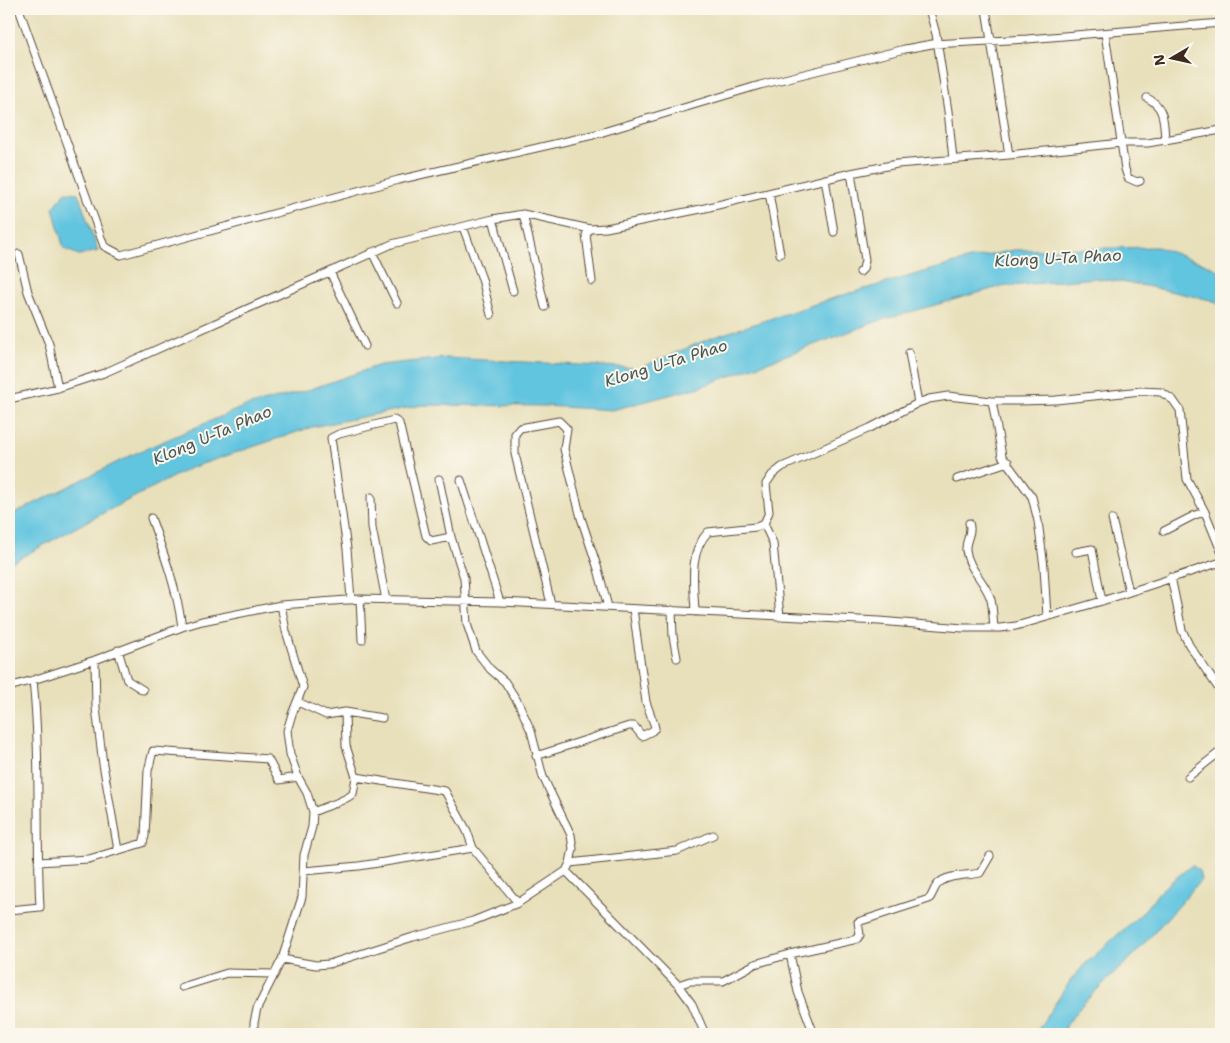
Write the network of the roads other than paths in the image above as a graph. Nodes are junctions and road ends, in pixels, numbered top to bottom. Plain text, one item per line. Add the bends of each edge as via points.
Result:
1 (19, 9) edge
2 (929, 9) edge
3 (986, 9) edge
4 (1221, 23) edge
5 (1105, 33) junction
6 (991, 41) junction
7 (936, 44) junction
8 (1147, 98) dead end
9 (1221, 130) edge
10 (1165, 140) junction
11 (1121, 143) junction
12 (1009, 155) junction
13 (953, 159) junction
14 (851, 173) junction
15 (825, 179) junction
16 (1140, 181) dead end
17 (769, 193) junction
18 (523, 214) junction
19 (493, 219) junction
20 (463, 227) junction
21 (590, 229) junction
22 (834, 232) dead end
23 (372, 252) junction
24 (18, 254) dead end
25 (780, 254) dead end
26 (330, 272) junction
27 (860, 272) dead end
28 (592, 281) dead end
29 (513, 291) dead end
30 (397, 303) dead end
31 (545, 307) dead end
32 (491, 315) dead end
33 (365, 346) dead end
34 (909, 353) dead end
35 (58, 388) junction
36 (9, 399) edge
37 (992, 400) junction
38 (918, 402) junction
39 (1008, 462) junction
40 (438, 479) dead end
41 (957, 479) dead end
42 (461, 480) dead end
43 (372, 497) dead end
44 (1205, 512) junction
45 (151, 518) dead end
46 (1112, 519) dead end
47 (969, 523) dead end
48 (764, 524) junction
49 (1164, 531) dead end
50 (452, 537) junction
51 (1221, 551) edge
52 (1076, 552) dead end
53 (1221, 562) edge
54 (1171, 577) junction
55 (1129, 592) junction
56 (360, 599) junction
57 (351, 600) junction
58 (386, 600) junction
59 (1102, 601) junction
60 (465, 602) junction
61 (500, 602) junction
62 (551, 604) junction
63 (281, 605) junction
64 (608, 607) junction
65 (633, 608) junction
66 (672, 610) junction
67 (695, 612) junction
68 (780, 617) junction
69 (1047, 617) junction
70 (182, 627) junction
71 (994, 628) junction
72 (362, 640) dead end
73 (118, 650) junction
74 (677, 658) dead end
75 (95, 660) junction
76 (33, 680) junction
77 (9, 687) edge
78 (143, 690) dead end
79 (1221, 692) edge
80 (298, 702) junction
81 (345, 712) junction
82 (382, 718) dead end
83 (1221, 751) edge
84 (536, 756) junction
85 (298, 777) junction
86 (356, 777) junction
87 (1188, 777) dead end
88 (313, 812) junction
89 (713, 835) dead end
90 (473, 848) junction
91 (118, 850) junction
92 (990, 856) dead end
93 (38, 862) junction
94 (570, 863) junction
95 (566, 871) junction
96 (304, 872) junction
97 (518, 903) junction
98 (9, 910) edge
99 (790, 954) junction
100 (282, 959) junction
101 (275, 974) junction
102 (678, 986) junction
103 (182, 987) dead end
104 (254, 1034) edge
105 (705, 1034) edge
106 (814, 1034) edge

1 - 7 street via 104,246 121,255 398,180 593,134 760,85
2 - 7 street
3 - 6 street
4 - 5 street
5 - 6 street
5 - 11 street
6 - 7 street
6 - 12 street
7 - 13 street
8 - 10 street via 1160,108
9 - 10 street
10 - 11 street
11 - 12 street
11 - 16 street via 1128,178
12 - 13 street
13 - 14 street via 897,164
14 - 15 street
14 - 27 street via 865,260
15 - 17 street
15 - 22 street
17 - 21 street
17 - 25 street
18 - 19 street
18 - 21 street
18 - 31 street
19 - 20 street
19 - 29 street
20 - 23 street
20 - 32 street via 482,278
21 - 28 street via 586,235
23 - 26 street
23 - 30 street
24 - 35 street via 28,292 49,344
26 - 33 street
26 - 35 street via 142,357
34 - 38 street
35 - 36 street
37 - 38 street via 948,396
37 - 39 street via 1002,456
37 - 44 street via 1056,400 1140,391 1161,392 1180,410 1187,479
38 - 48 street via 870,428 782,467 766,484 769,512
39 - 41 street
39 - 69 street via 1032,497 1044,567
40 - 50 street
42 - 61 street
43 - 58 street via 372,528
44 - 49 street
44 - 51 street
45 - 70 street via 170,570
46 - 55 street
47 - 71 street via 971,532 966,550 972,568 991,599
48 - 67 street via 708,532 704,536 693,564
48 - 68 street via 773,543
50 - 57 street via 431,541 426,536 399,423 394,420 331,438
50 - 60 street via 464,578
52 - 59 street via 1092,548
53 - 54 street
54 - 55 street
54 - 79 street via 1182,630
55 - 59 street
56 - 57 street
56 - 58 street
56 - 72 street
57 - 63 street
58 - 60 street
59 - 69 street
60 - 61 street
60 - 84 street via 467,624 476,651 505,682 518,704 530,731
61 - 62 street
62 - 64 street
62 - 64 street via 515,454 515,434 520,428 559,421 566,429 564,450
63 - 70 street
63 - 80 street via 303,687
64 - 65 street
65 - 66 street
65 - 84 street via 646,702 655,728 642,736 634,726 629,726
66 - 67 street
66 - 74 street
67 - 68 street
68 - 71 street
69 - 71 street via 1016,626
70 - 73 street
73 - 75 street
73 - 78 street via 127,680
75 - 76 street
75 - 91 street via 96,708
76 - 77 street
76 - 93 street via 37,726
80 - 81 street via 326,715
80 - 85 street via 287,731
81 - 82 street
81 - 86 street via 346,746
83 - 87 street
84 - 94 street via 543,778 571,835
85 - 88 street
85 - 91 street via 279,780 268,759 153,751 148,771 146,836 143,843
86 - 88 street via 353,794
86 - 90 street via 445,791
88 - 96 street via 304,855
89 - 94 street via 677,851
90 - 96 street
90 - 97 street
91 - 93 street via 89,859
92 - 99 street via 980,873 942,881 929,899 858,922 860,935 857,938
93 - 98 street via 40,907
94 - 95 street
95 - 97 street
95 - 102 street
96 - 100 street via 302,897
97 - 100 street via 473,921 329,964
99 - 102 street via 755,964 723,981 690,982
99 - 106 street via 798,992
100 - 101 street
101 - 103 street via 227,973
101 - 104 street via 257,1009
102 - 105 street via 692,1004

